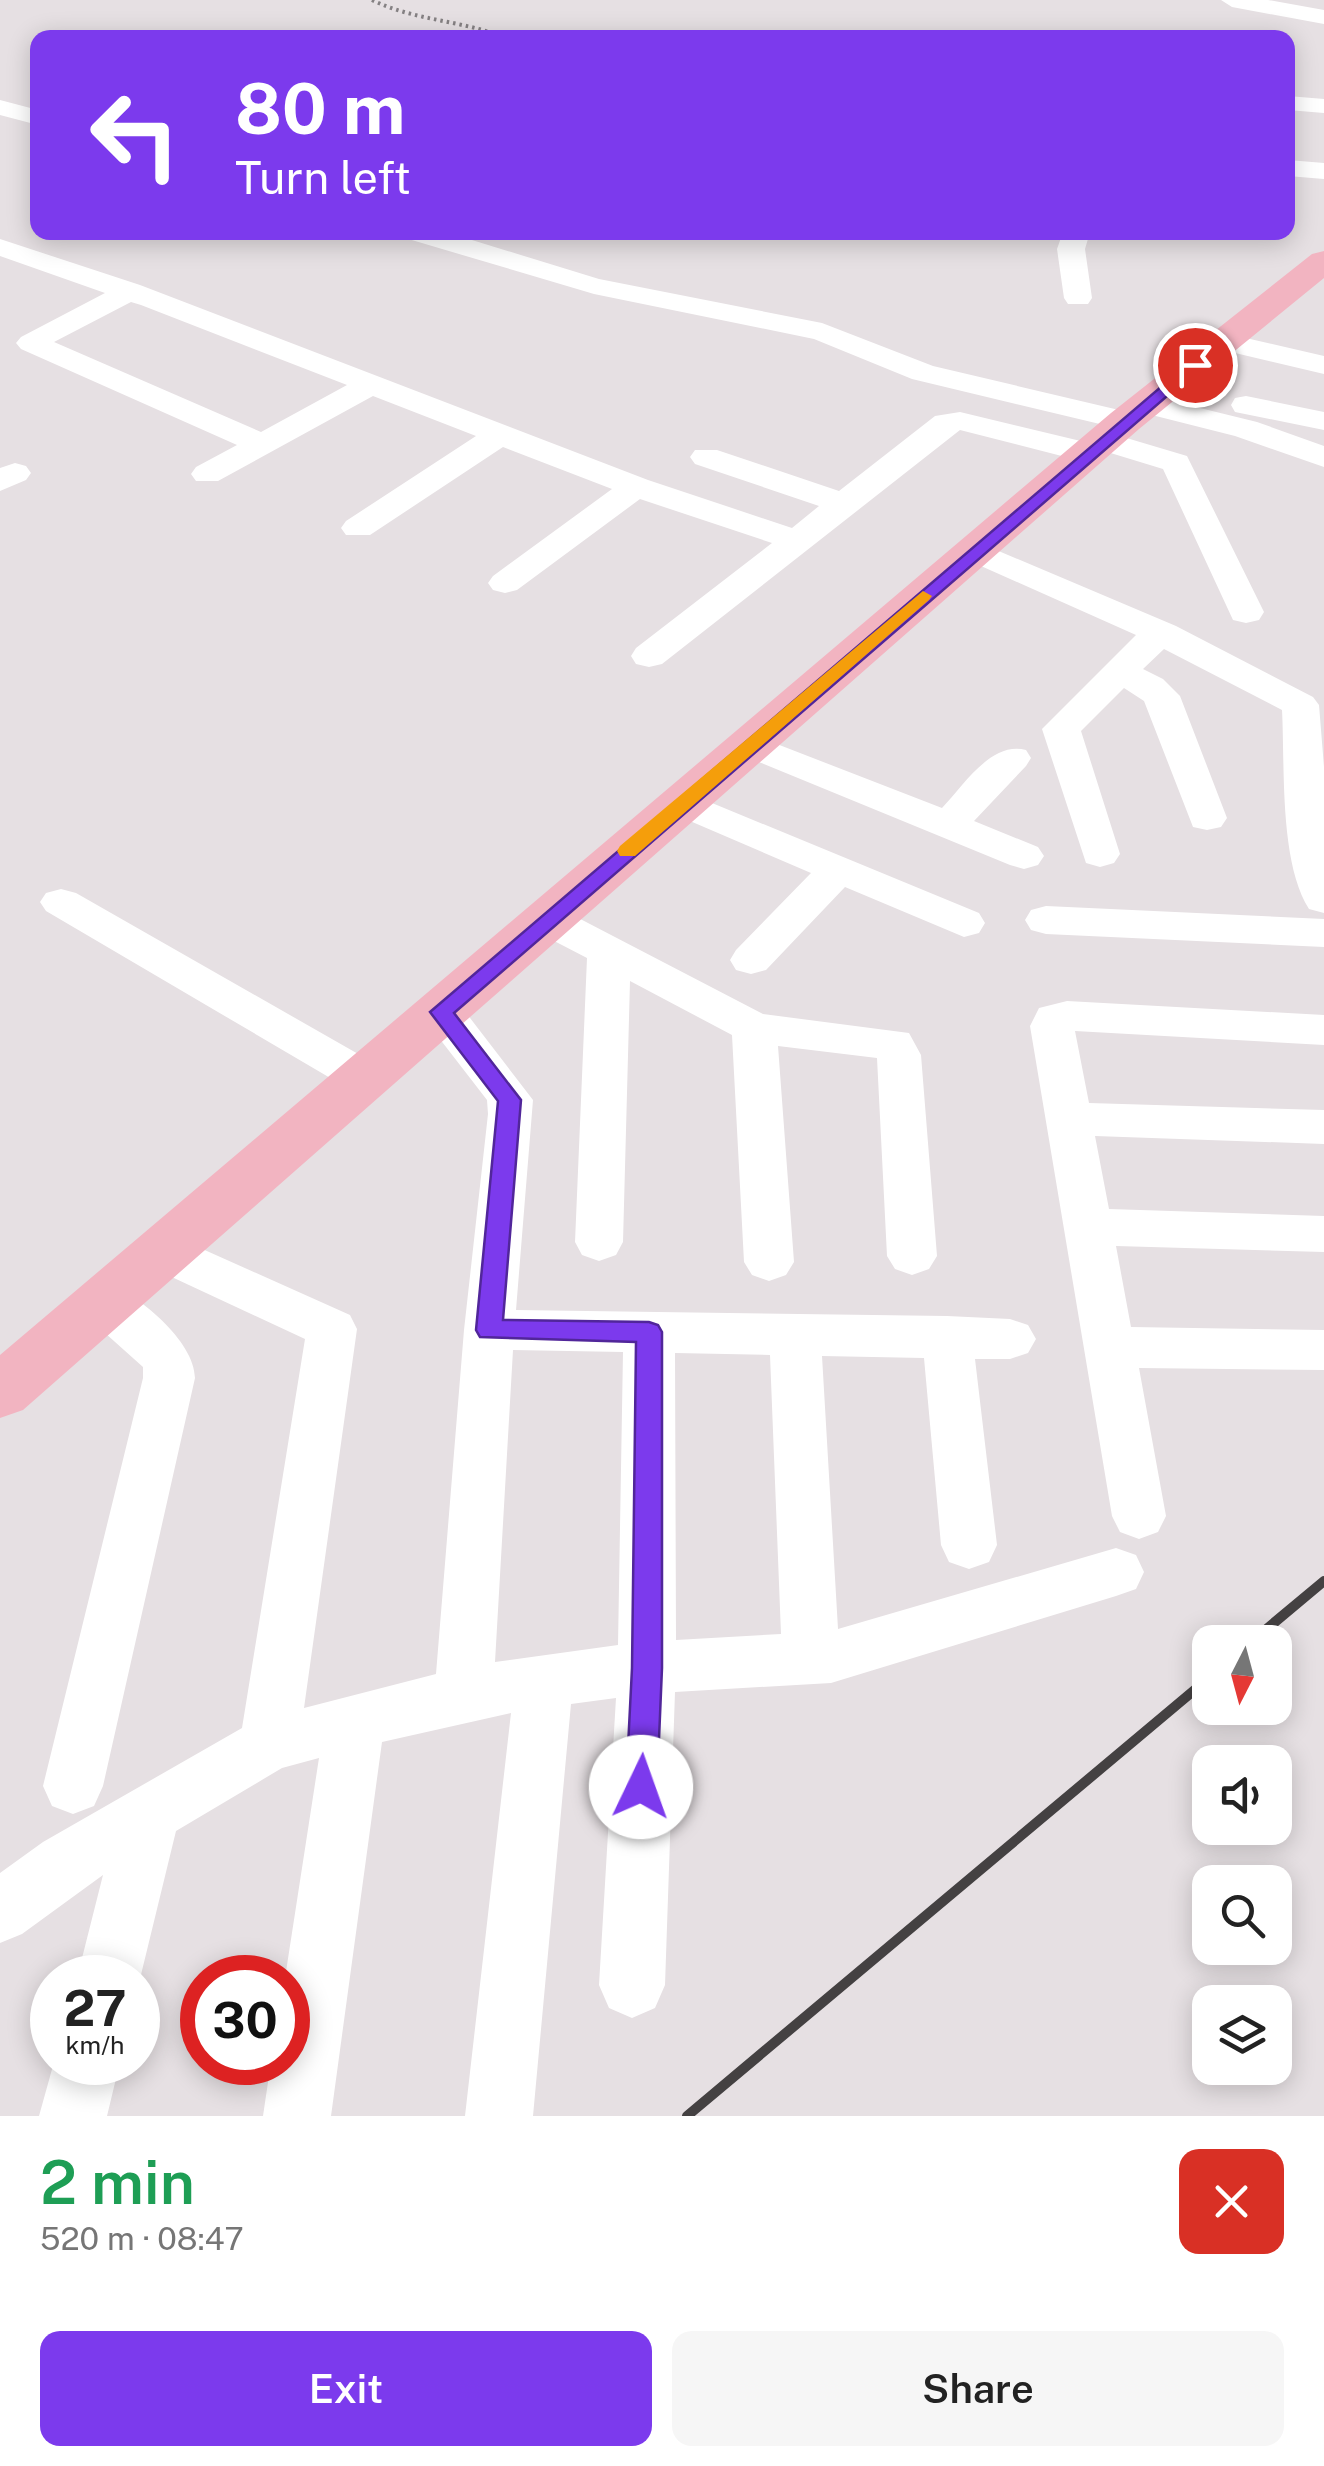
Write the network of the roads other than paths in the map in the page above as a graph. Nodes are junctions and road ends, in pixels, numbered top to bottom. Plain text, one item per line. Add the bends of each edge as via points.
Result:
1 (1232, 0) edge
2 (1324, 17) edge
3 (1295, 104) edge
4 (1324, 106) edge
5 (0, 107) edge
6 (30, 116) edge
7 (1295, 169) edge
8 (1324, 171) edge
9 (442, 240) edge
10 (1074, 240) edge
11 (0, 246) edge
12 (1324, 262) edge
13 (130, 291) junction
14 (1078, 298) dead end
15 (1224, 342) junction
16 (1324, 365) edge
17 (372, 384) junction
18 (1324, 421) edge
19 (1126, 422) junction
20 (501, 434) junction
21 (262, 444) junction
22 (706, 456) dead end
23 (1324, 456) edge
24 (207, 474) dead end
25 (636, 486) junction
26 (842, 503) junction
27 (358, 528) dead end
28 (796, 540) junction
29 (975, 551) junction
30 (504, 582) dead end
31 (1246, 612) dead end
32 (1159, 633) junction
33 (650, 656) dead end
34 (1118, 671) junction
35 (1312, 705) edge
36 (750, 745) junction
37 (1012, 758) dead end
38 (682, 803) junction
39 (1207, 818) dead end
40 (948, 825) junction
41 (1317, 831) edge
42 (1100, 854) dead end
43 (1024, 856) dead end
44 (838, 870) junction
45 (1324, 900) edge
46 (62, 902) dead end
47 (548, 920) junction
48 (1046, 920) dead end
49 (964, 923) dead end
50 (1324, 932) edge
51 (609, 952) junction
52 (752, 960) dead end
53 (441, 1012) junction
54 (754, 1028) junction
55 (1324, 1030) edge
56 (364, 1078) junction
57 (1068, 1119) junction
58 (1324, 1127) edge
59 (1090, 1227) junction
60 (1324, 1234) edge
61 (600, 1242) dead end
62 (163, 1252) junction
63 (912, 1256) dead end
64 (769, 1262) dead end
65 (104, 1302) junction
66 (489, 1330) junction
67 (649, 1332) junction
68 (795, 1334) junction
69 (947, 1336) junction
70 (1010, 1339) dead end
71 (1112, 1347) junction
72 (1324, 1350) edge
73 (0, 1392) edge
74 (1140, 1516) dead end
75 (969, 1545) dead end
76 (1116, 1572) dead end
77 (811, 1660) junction
78 (647, 1668) junction
79 (544, 1681) junction
80 (464, 1694) junction
81 (355, 1720) junction
82 (270, 1744) junction
83 (72, 1786) dead end
84 (150, 1813) junction
85 (0, 1912) edge
86 (114, 1955) edge
87 (632, 1985) dead end
88 (81, 2085) edge
89 (73, 2116) edge
90 (296, 2116) edge
91 (500, 2116) edge

1 - 2 street
3 - 4 street
5 - 6 street
7 - 8 street
9 - 19 street via 594,286 809,328 924,373
10 - 14 street
11 - 13 street
12 - 15 main road
13 - 17 street
13 - 21 street via 30,343
15 - 16 street
15 - 19 main road
17 - 20 street
17 - 21 street
18 - 19 street
19 - 23 street via 1246,429
19 - 26 street via 946,423
19 - 29 main road
19 - 31 street via 1176,462
20 - 25 street
20 - 27 street
21 - 24 street
22 - 26 street
25 - 28 street
25 - 30 street
26 - 28 street
28 - 33 street
29 - 32 street
29 - 36 main road
32 - 34 street
32 - 35 street
34 - 39 street via 1161,696
34 - 42 street via 1061,729
35 - 41 street
36 - 38 main road
36 - 40 street
37 - 40 street
38 - 44 street
38 - 47 main road
40 - 43 street
41 - 45 street via 1312,853
44 - 49 street
44 - 52 street
46 - 56 street
47 - 51 street
47 - 53 main road
48 - 50 street
51 - 54 street
51 - 61 street
53 - 56 main road
53 - 66 street via 510,1100
54 - 63 street via 893,1044
54 - 64 street
55 - 57 street via 1054,1019
56 - 62 main road
57 - 58 street
57 - 59 street
59 - 60 street
59 - 71 street
62 - 65 main road
62 - 82 street via 332,1329
65 - 73 main road
65 - 83 street via 170,1365
66 - 67 street
66 - 80 street
67 - 68 street
67 - 78 street
68 - 69 street
68 - 77 street
69 - 70 street
69 - 75 street
71 - 72 street
71 - 74 street
76 - 77 street
77 - 78 street
78 - 79 street
78 - 87 street
79 - 80 street
79 - 91 street
80 - 81 street
81 - 82 street
81 - 90 street
82 - 84 street
84 - 85 street via 65,1863
84 - 86 street
88 - 89 street

